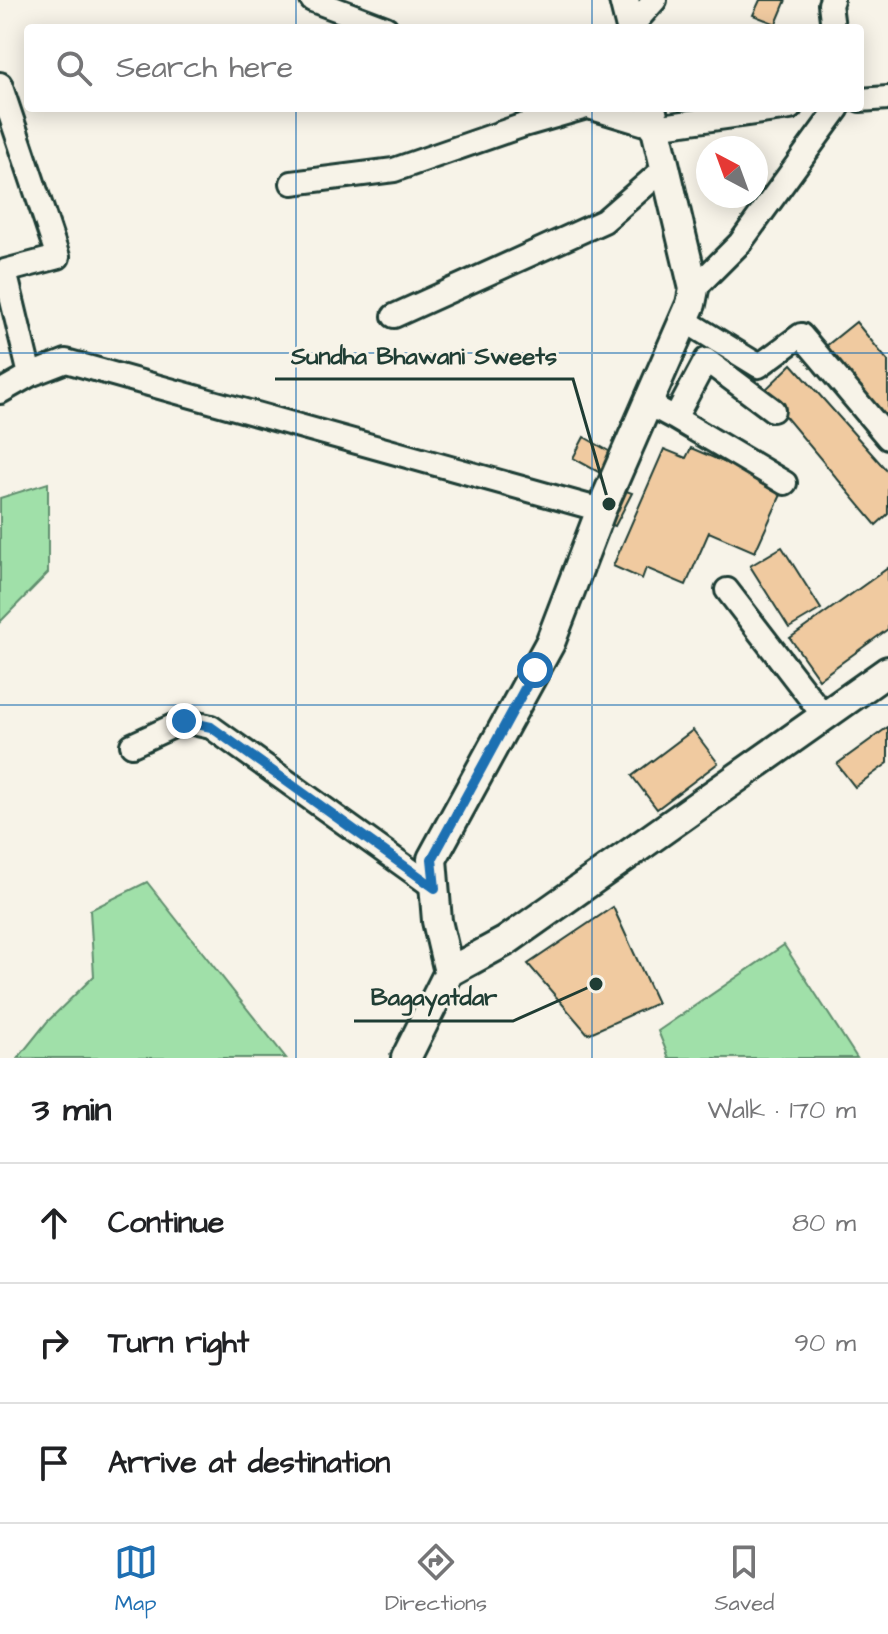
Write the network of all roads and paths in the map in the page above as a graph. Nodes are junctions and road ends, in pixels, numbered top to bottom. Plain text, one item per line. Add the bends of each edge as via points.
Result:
1 (312, 0) edge
2 (624, 0) edge
3 (655, 0) edge
4 (832, 0) edge
5 (375, 24) edge
6 (630, 24) edge
7 (634, 24) edge
8 (832, 24) edge
9 (0, 84) edge
10 (888, 98) edge
11 (864, 100) edge
12 (569, 112) edge
13 (616, 112) edge
14 (735, 112) edge
15 (835, 112) edge
16 (653, 118) edge
17 (665, 168) junction
18 (292, 183) dead end
19 (3, 272) edge
20 (694, 289) junction
21 (394, 316) dead end
22 (684, 320) junction
23 (30, 375) junction
24 (0, 392) edge
25 (647, 403) junction
26 (773, 410) dead end
27 (675, 418) junction
28 (888, 438) edge
29 (785, 483) dead end
30 (601, 510) junction
31 (727, 590) dead end
32 (888, 671) edge
33 (824, 716) junction
34 (132, 745) dead end
35 (435, 888) junction
36 (449, 972) junction
37 (406, 1058) edge

1 - 5 street
2 - 6 main road
3 - 7 street
4 - 8 street
9 - 19 street via 58,257
10 - 11 street
12 - 18 street via 394,170
13 - 16 street
14 - 16 street
15 - 20 street via 740,243
16 - 17 main road
17 - 20 main road
17 - 21 street via 604,221
19 - 23 street
20 - 22 main road
22 - 25 main road
22 - 28 street via 759,366 801,335
23 - 24 street
23 - 30 street via 66,361
25 - 27 street
25 - 30 main road
26 - 27 street via 706,360
27 - 29 street
30 - 35 main road via 550,643 432,859
31 - 33 street
32 - 33 main road
33 - 36 main road via 506,941
34 - 35 street via 184,721 211,727
35 - 36 main road
36 - 37 main road

